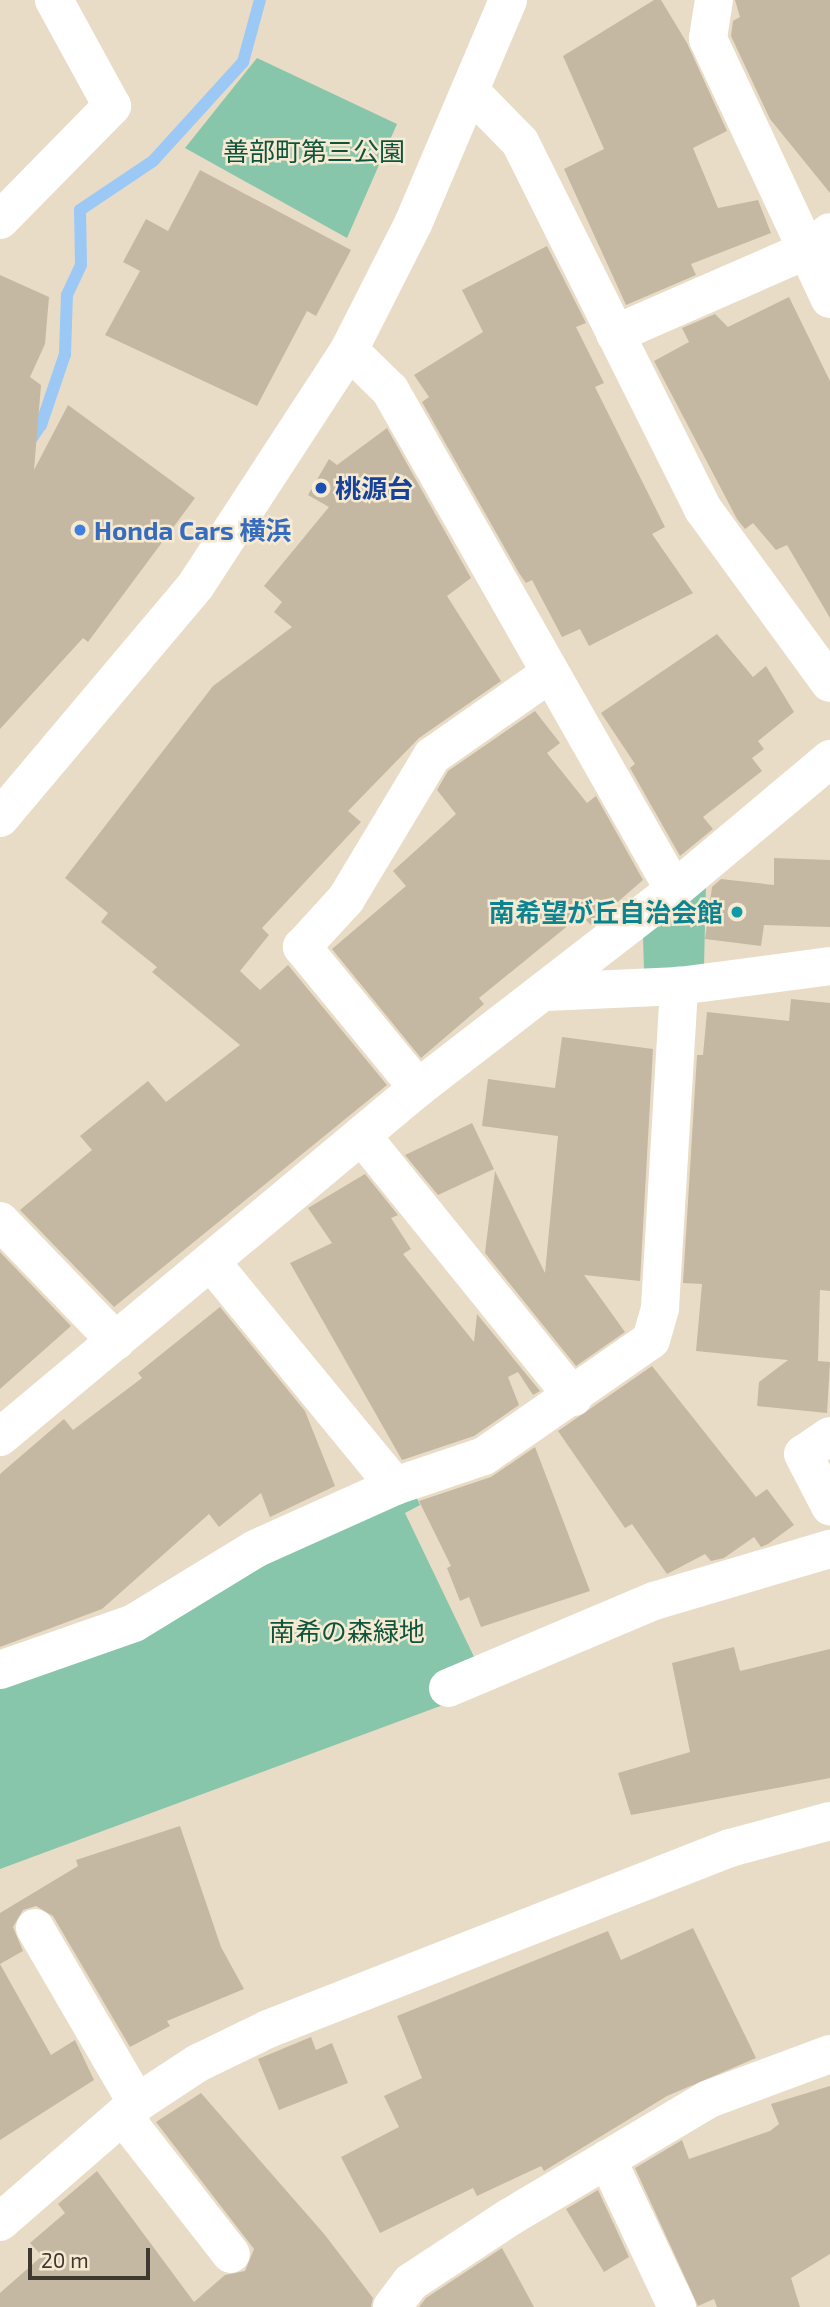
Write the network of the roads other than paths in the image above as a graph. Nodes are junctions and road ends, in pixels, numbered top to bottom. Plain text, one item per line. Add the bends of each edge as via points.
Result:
1 (54, 0) edge
2 (509, 0) edge
3 (714, 0) edge
4 (471, 92) junction
5 (0, 220) edge
6 (819, 241) edge
7 (830, 299) edge
8 (615, 334) junction
9 (349, 350) junction
10 (549, 674) junction
11 (830, 683) edge
12 (830, 759) edge
13 (0, 818) edge
14 (674, 890) junction
15 (830, 966) edge
16 (679, 985) junction
17 (546, 992) junction
18 (418, 1088) junction
19 (362, 1136) junction
20 (0, 1220) edge
21 (211, 1262) junction
22 (116, 1341) junction
23 (573, 1397) junction
24 (830, 1436) edge
25 (0, 1437) edge
26 (395, 1486) junction
27 (830, 1506) edge
28 (830, 1549) edge
29 (0, 1670) edge
30 (448, 1688) dead end
31 (830, 1821) edge
32 (35, 1928) dead end
33 (830, 2054) edge
34 (130, 2109) junction
35 (607, 2159) junction
36 (0, 2222) edge
37 (231, 2254) dead end
38 (392, 2307) edge
39 (677, 2307) edge

1 - 5 street via 112,106
2 - 4 street
3 - 6 street via 708,39
4 - 8 street via 520,142
4 - 9 street
6 - 7 street
6 - 8 street
8 - 11 street via 703,509
9 - 10 street via 390,390
9 - 13 street via 196,585
10 - 14 street
10 - 18 street via 432,756 346,899 302,947
12 - 14 street
14 - 17 street
15 - 16 street
16 - 17 street
16 - 23 street via 660,1308 651,1340
17 - 18 street
18 - 19 street
19 - 21 street
19 - 23 street
20 - 22 street
21 - 22 street
21 - 26 street
22 - 25 street
23 - 26 street via 484,1456
24 - 27 street via 803,1454
26 - 29 street via 255,1549 134,1623
28 - 30 street via 654,1601
31 - 34 street via 730,1848 268,2029 198,2063
32 - 34 street
33 - 35 street via 709,2099
34 - 36 street
34 - 37 street
35 - 38 street via 411,2282
35 - 39 street

